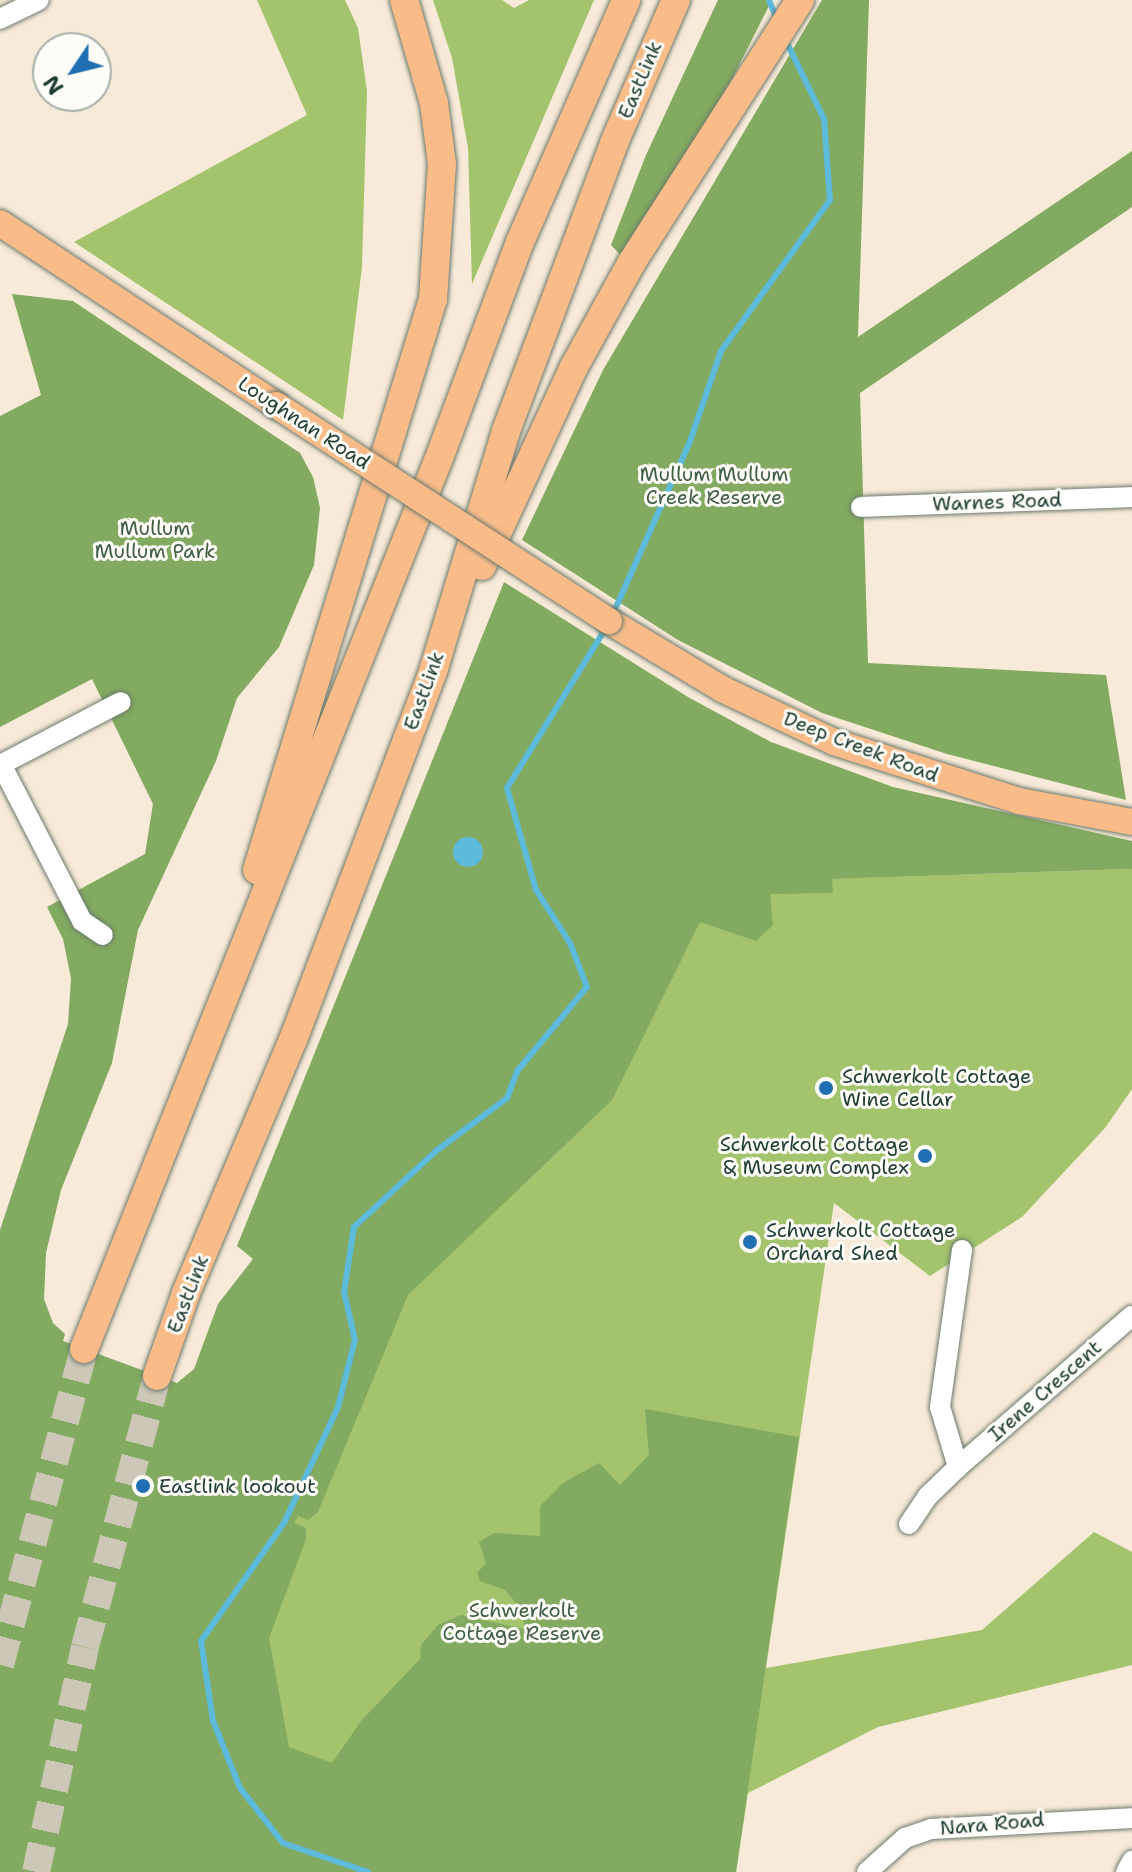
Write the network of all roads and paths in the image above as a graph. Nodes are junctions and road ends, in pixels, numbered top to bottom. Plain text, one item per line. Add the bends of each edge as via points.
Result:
1 (39, 0) edge
2 (404, 0) edge
3 (800, 0) edge
4 (676, 1) edge
5 (624, 4) edge
6 (0, 19) edge
7 (0, 223) edge
8 (1132, 497) edge
9 (861, 507) dead end
10 (609, 621) joint
11 (434, 668) junction
12 (121, 702) dead end
13 (0, 765) edge
14 (1132, 822) edge
15 (103, 935) dead end
16 (217, 1013) junction
17 (962, 1250) dead end
18 (1132, 1316) edge
19 (84, 1349) tunnel mouth
20 (157, 1376) tunnel mouth
21 (958, 1467) junction
22 (909, 1524) dead end
23 (1132, 1818) edge
24 (1132, 1861) edge
25 (867, 1872) edge
26 (1126, 1872) edge

1 - 6 street
2 - 16 highway via 434,103 442,164 433,299
3 - 11 highway via 632,262 574,367
4 - 11 highway, EastLink via 614,143 511,417
5 - 16 highway via 520,242
7 - 10 main road, Loughnan Road, bridge
8 - 9 street, Warnes Road
10 - 14 main road, Deep Creek Road via 722,689 834,742 1019,801
11 - 20 highway, EastLink via 299,1025 186,1293
12 - 13 street
13 - 15 street via 82,921
16 - 19 highway
17 - 21 street via 940,1407
18 - 21 street, Irene Crescent
21 - 22 street, Irene Crescent
23 - 25 street, Nara Road via 931,1829 905,1838
24 - 26 street

